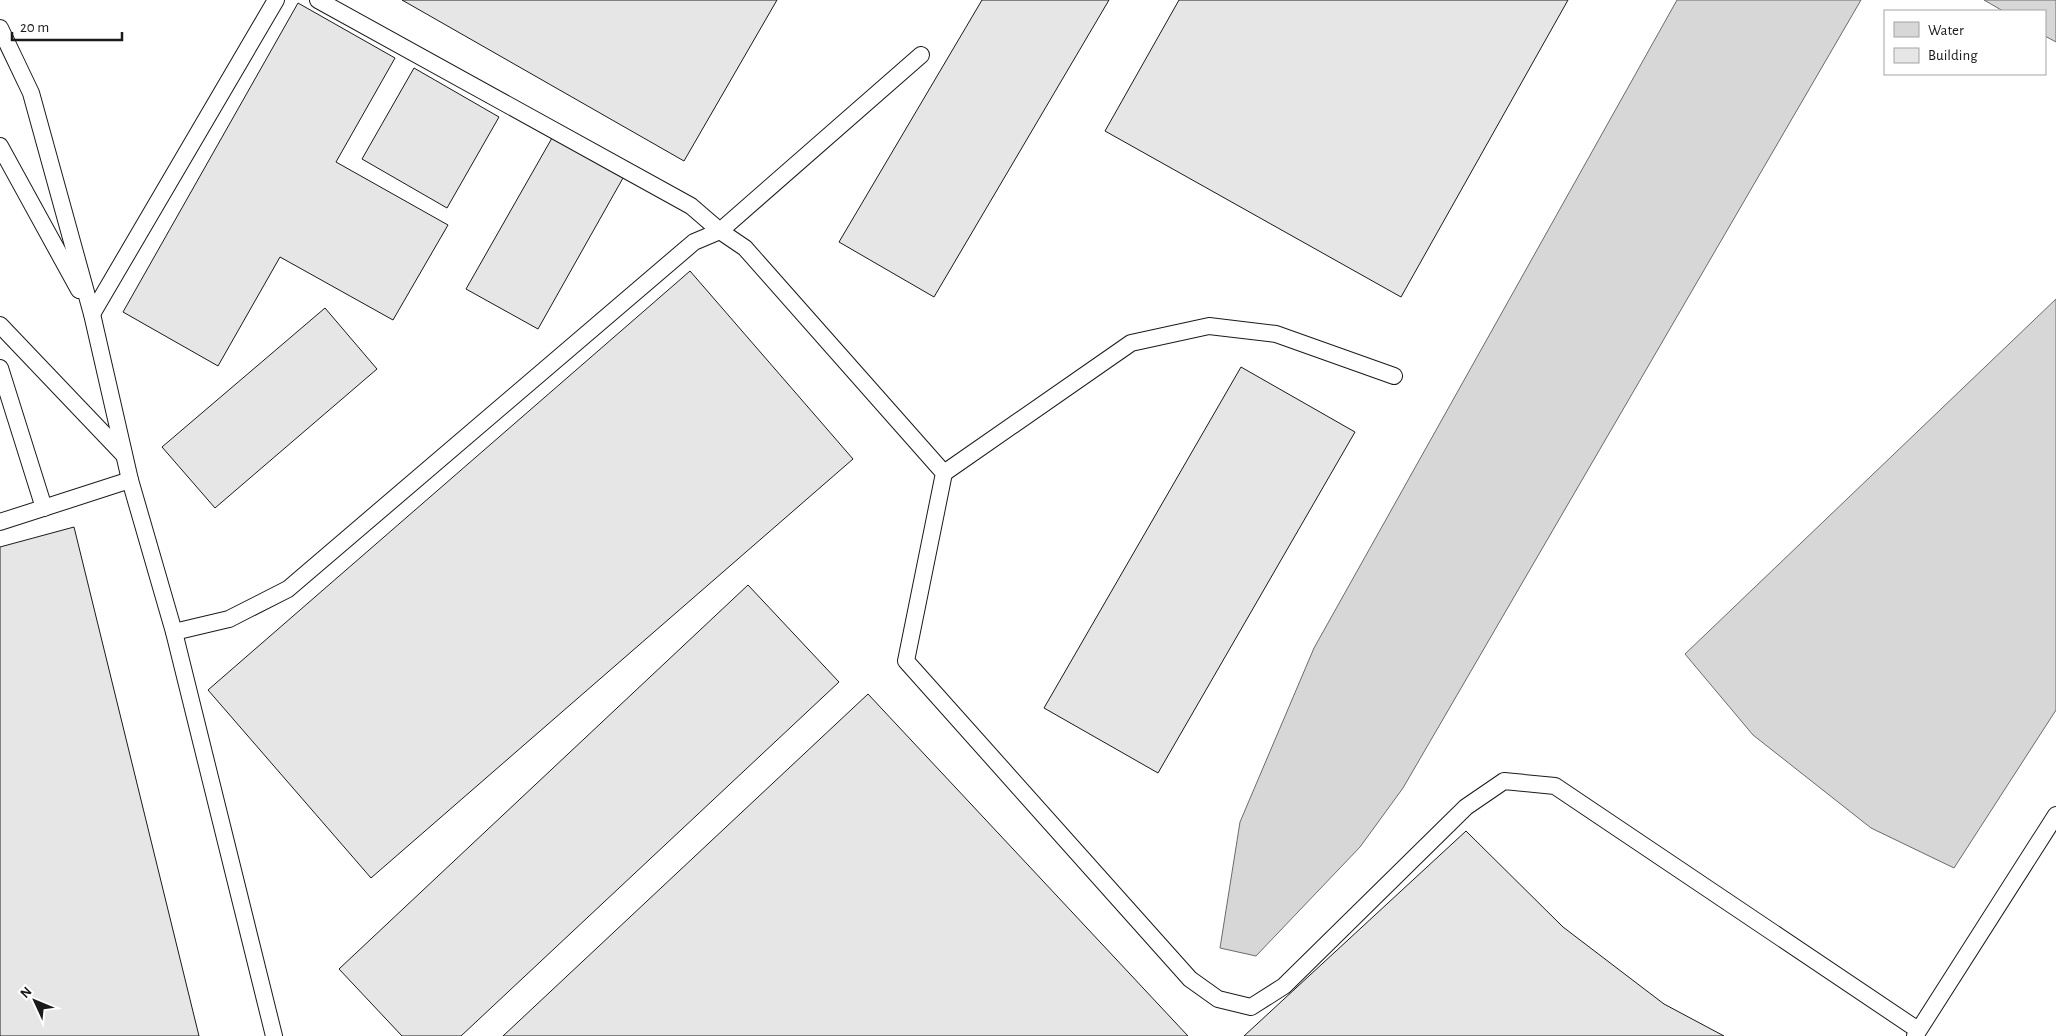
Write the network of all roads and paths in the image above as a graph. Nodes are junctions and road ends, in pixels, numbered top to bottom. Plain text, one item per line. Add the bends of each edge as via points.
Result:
1 (276, 0) edge
2 (318, 0) edge
3 (0, 28) edge
4 (921, 55) dead end
5 (0, 146) edge
6 (720, 231) junction
7 (92, 314) junction
8 (0, 325) edge
9 (0, 368) edge
10 (1394, 376) dead end
11 (123, 454) junction
12 (944, 473) junction
13 (130, 480) junction
14 (44, 508) junction
15 (0, 522) edge
16 (174, 632) junction
17 (2056, 815) edge
18 (1916, 1033) edge
19 (274, 1036) edge

1 - 7 lane
2 - 6 lane via 690,206
3 - 7 lane via 31,93
4 - 6 lane
5 - 7 lane
6 - 12 lane via 745,248
6 - 16 lane via 694,242 288,589 229,619
7 - 11 lane
8 - 11 lane
9 - 14 lane
10 - 12 lane via 1276,334 1209,326 1131,343
11 - 13 lane
12 - 18 lane via 906,660 1190,979 1218,999 1251,1007 1284,986 1466,807 1504,781 1556,786
13 - 14 lane
13 - 16 lane
14 - 15 lane
16 - 19 lane
17 - 18 lane

